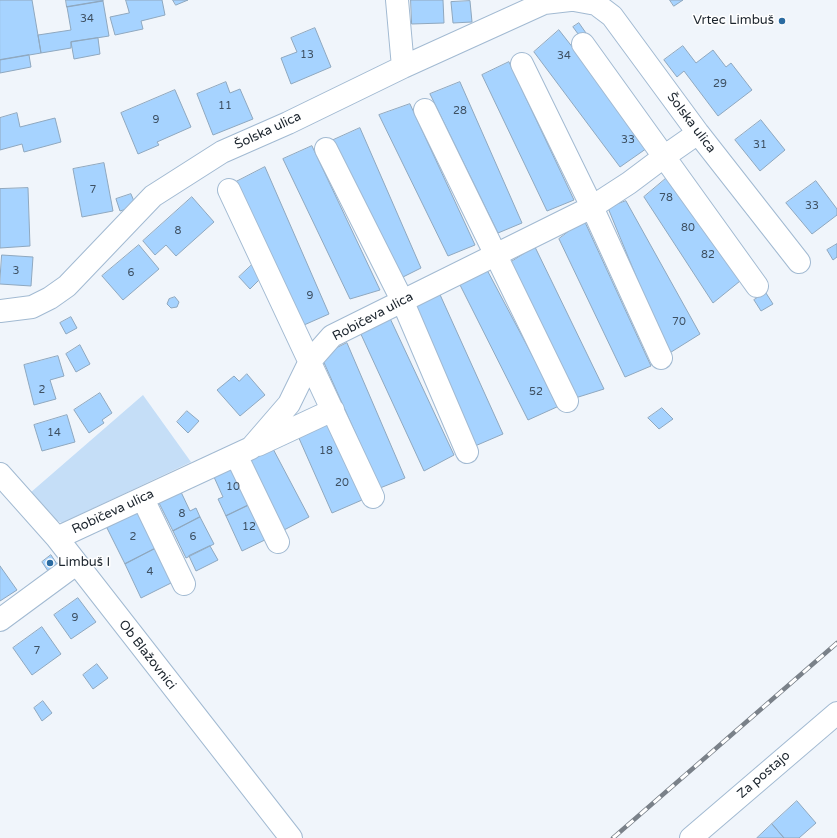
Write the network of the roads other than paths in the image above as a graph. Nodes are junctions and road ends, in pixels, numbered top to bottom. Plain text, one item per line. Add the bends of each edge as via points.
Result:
1 (397, 0) edge
2 (570, 0) edge
3 (574, 0) edge
4 (583, 44) dead end
5 (522, 64) dead end
6 (403, 67) junction
7 (425, 110) dead end
8 (698, 133) junction
9 (326, 149) dead end
10 (665, 156) junction
11 (229, 190) dead end
12 (592, 206) junction
13 (495, 254) junction
14 (799, 262) dead end
15 (757, 286) dead end
16 (402, 300) junction
17 (0, 311) edge
18 (661, 358) dead end
19 (310, 361) junction
20 (567, 401) dead end
21 (333, 410) junction
22 (244, 451) junction
23 (467, 452) dead end
24 (0, 474) edge
25 (373, 497) dead end
26 (142, 499) junction
27 (57, 538) junction
28 (278, 542) dead end
29 (76, 564) junction
30 (184, 584) dead end
31 (0, 620) edge
32 (837, 713) edge
33 (291, 838) edge
34 (691, 838) edge

1 - 6 street
2 - 6 street, Šolska ulica via 544,3
3 - 8 street, Šolska ulica via 596,4 612,16
4 - 10 street
5 - 12 street
6 - 17 street, Šolska ulica via 222,152 153,196 67,286 32,307
7 - 13 street
8 - 10 street, Robičeva ulica
8 - 14 street, Šolska ulica
9 - 16 street
10 - 12 street, Robičeva ulica
10 - 15 street
11 - 19 street
12 - 13 street, Robičeva ulica
12 - 18 street
13 - 16 street, Robičeva ulica
13 - 20 street
16 - 19 street, Robičeva ulica via 332,336
16 - 23 street
19 - 21 street
19 - 22 street, Robičeva ulica via 289,404
21 - 22 street
21 - 25 street
22 - 26 street, Robičeva ulica
22 - 28 street
24 - 27 street, Ob Blažovnici
26 - 27 street, Robičeva ulica
26 - 30 street
27 - 29 street, Ob Blažovnici
29 - 31 street
29 - 33 street, Ob Blažovnici
32 - 34 street, Za postajo

